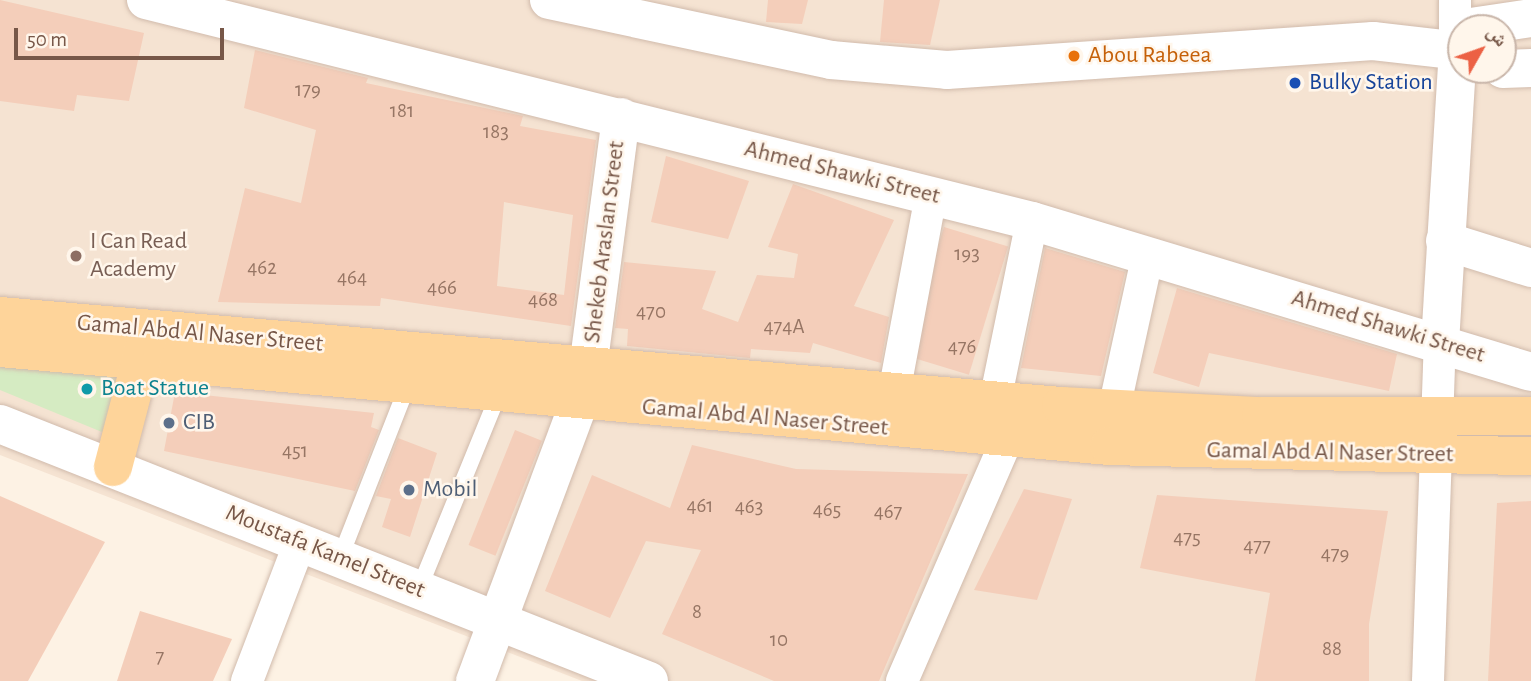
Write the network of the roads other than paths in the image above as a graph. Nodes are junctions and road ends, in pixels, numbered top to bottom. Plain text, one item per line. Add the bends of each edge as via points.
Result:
1 (146, 0) edge
2 (549, 0) edge
3 (643, 11) edge
4 (1447, 32) edge
5 (1455, 84) edge
6 (621, 117) junction
7 (931, 195) junction
8 (1032, 221) junction
9 (1445, 241) junction
10 (1148, 255) junction
11 (1531, 268) edge
12 (0, 316) edge
13 (1440, 343) junction
14 (146, 344) junction
15 (0, 348) edge
16 (1531, 372) edge
17 (584, 385) junction
18 (407, 387) junction
19 (894, 393) junction
20 (498, 396) junction
21 (995, 401) junction
22 (1114, 410) junction
23 (1436, 416) junction
24 (1531, 416) edge
25 (0, 424) edge
26 (1007, 439) junction
27 (1434, 456) junction
28 (1531, 456) edge
29 (113, 467) junction
30 (300, 542) junction
31 (340, 558) junction
32 (419, 589) junction
33 (499, 621) junction
34 (247, 681) edge
35 (475, 681) edge
36 (649, 681) edge
37 (902, 681) edge
38 (1428, 681) edge

1 - 6 street, Ahmed Shawki Street
2 - 3 street
3 - 4 street via 831,60 947,70
5 - 9 street
6 - 7 street, Ahmed Shawki Street
6 - 17 street, Shekeb Araslan Street
7 - 8 street, Ahmed Shawki Street
7 - 19 street
8 - 10 street, Ahmed Shawki Street
8 - 21 street
9 - 11 street
9 - 13 street
10 - 13 street, Ahmed Shawki Street
10 - 22 street
12 - 14 main road, Gamal Abd Al Naser Street
13 - 16 street, Ahmed Shawki Street
13 - 23 street
14 - 15 main road, Gamal Abd Al Naser Street
14 - 17 main road, Gamal Abd Al Naser Street
14 - 18 main road, Gamal Abd Al Naser Street
14 - 29 main road
17 - 19 main road, Gamal Abd Al Naser Street
17 - 20 main road, Gamal Abd Al Naser Street
17 - 26 main road, Gamal Abd Al Naser Street
17 - 33 street, Shekeb Araslan Street
18 - 20 main road, Gamal Abd Al Naser Street
18 - 31 lane
19 - 21 main road, Gamal Abd Al Naser Street
20 - 32 lane
21 - 22 main road, Gamal Abd Al Naser Street
22 - 23 main road, Gamal Abd Al Naser Street
23 - 24 main road, Gamal Abd Al Naser Street
23 - 27 street
25 - 29 street, Moustafa Kamel Street
26 - 27 main road, Gamal Abd Al Naser Street
26 - 37 street
27 - 28 main road, Gamal Abd Al Naser Street
27 - 38 street
29 - 30 street, Moustafa Kamel Street
30 - 31 street, Moustafa Kamel Street
30 - 34 street
31 - 32 street, Moustafa Kamel Street
32 - 33 street, Moustafa Kamel Street
33 - 35 street, Shekeb Araslan Street
33 - 36 street, Moustafa Kamel Street

